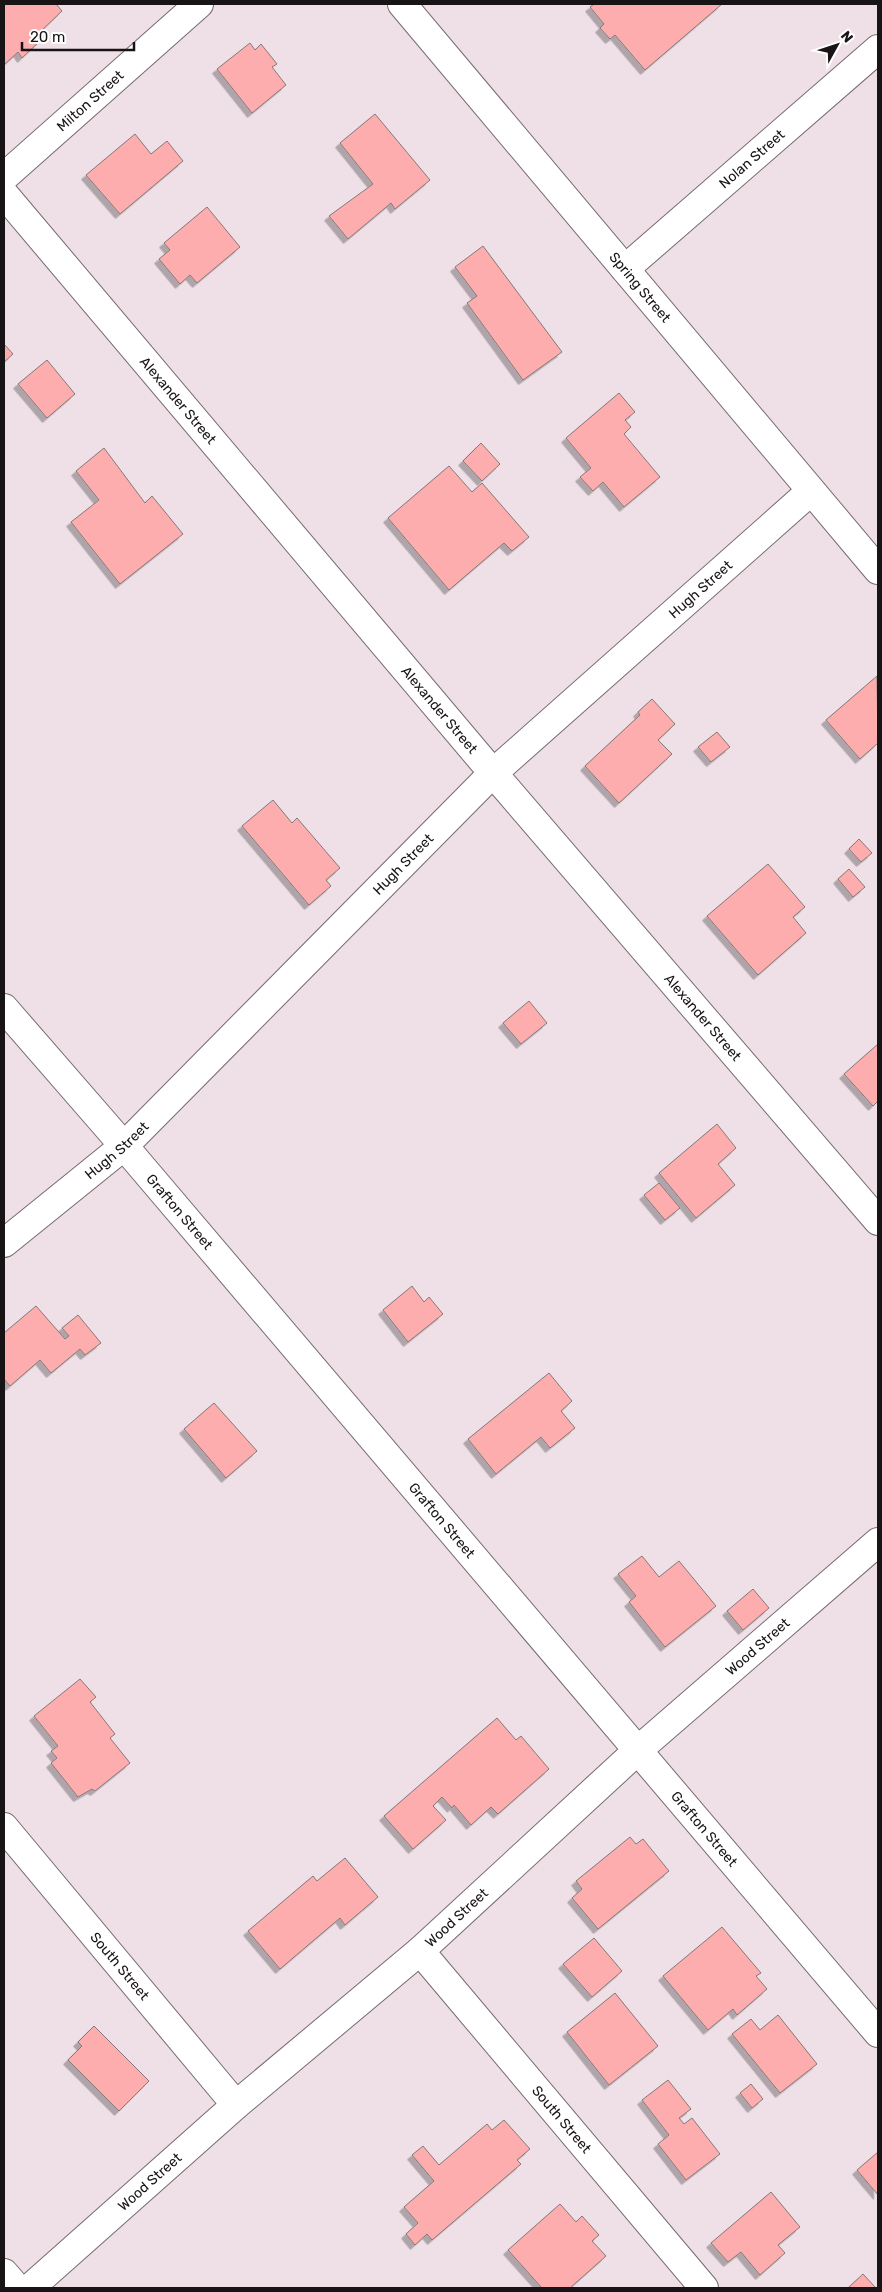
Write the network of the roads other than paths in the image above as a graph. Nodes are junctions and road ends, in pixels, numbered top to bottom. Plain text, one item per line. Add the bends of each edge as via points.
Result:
1 (199, 4) edge
2 (402, 4) edge
3 (878, 49) edge
4 (4, 177) edge
5 (4, 194) edge
6 (625, 269) junction
7 (811, 491) junction
8 (878, 570) edge
9 (493, 773) junction
10 (4, 1008) edge
11 (124, 1146) junction
12 (878, 1221) edge
13 (4, 1243) edge
14 (878, 1542) edge
15 (637, 1751) junction
16 (4, 1827) edge
17 (420, 1950) junction
18 (878, 2033) edge
19 (236, 2105) junction
20 (4, 2273) edge
21 (17, 2288) edge
22 (30, 2288) edge
23 (704, 2288) edge

1 - 4 street, Milton Street
2 - 6 street, Spring Street
3 - 6 street, Nolan Street
5 - 9 street, Alexander Street
6 - 7 street, Spring Street
7 - 8 street, Spring Street
7 - 9 street, Hugh Street
9 - 11 street, Hugh Street
9 - 12 street, Alexander Street
10 - 11 street, Grafton Street
11 - 13 street, Hugh Street
11 - 15 street, Grafton Street
14 - 15 street, Wood Street
15 - 17 street, Wood Street
15 - 18 street, Grafton Street
16 - 19 street, South Street
17 - 19 street, Wood Street
17 - 23 street, South Street
19 - 22 street, Wood Street
20 - 21 street

